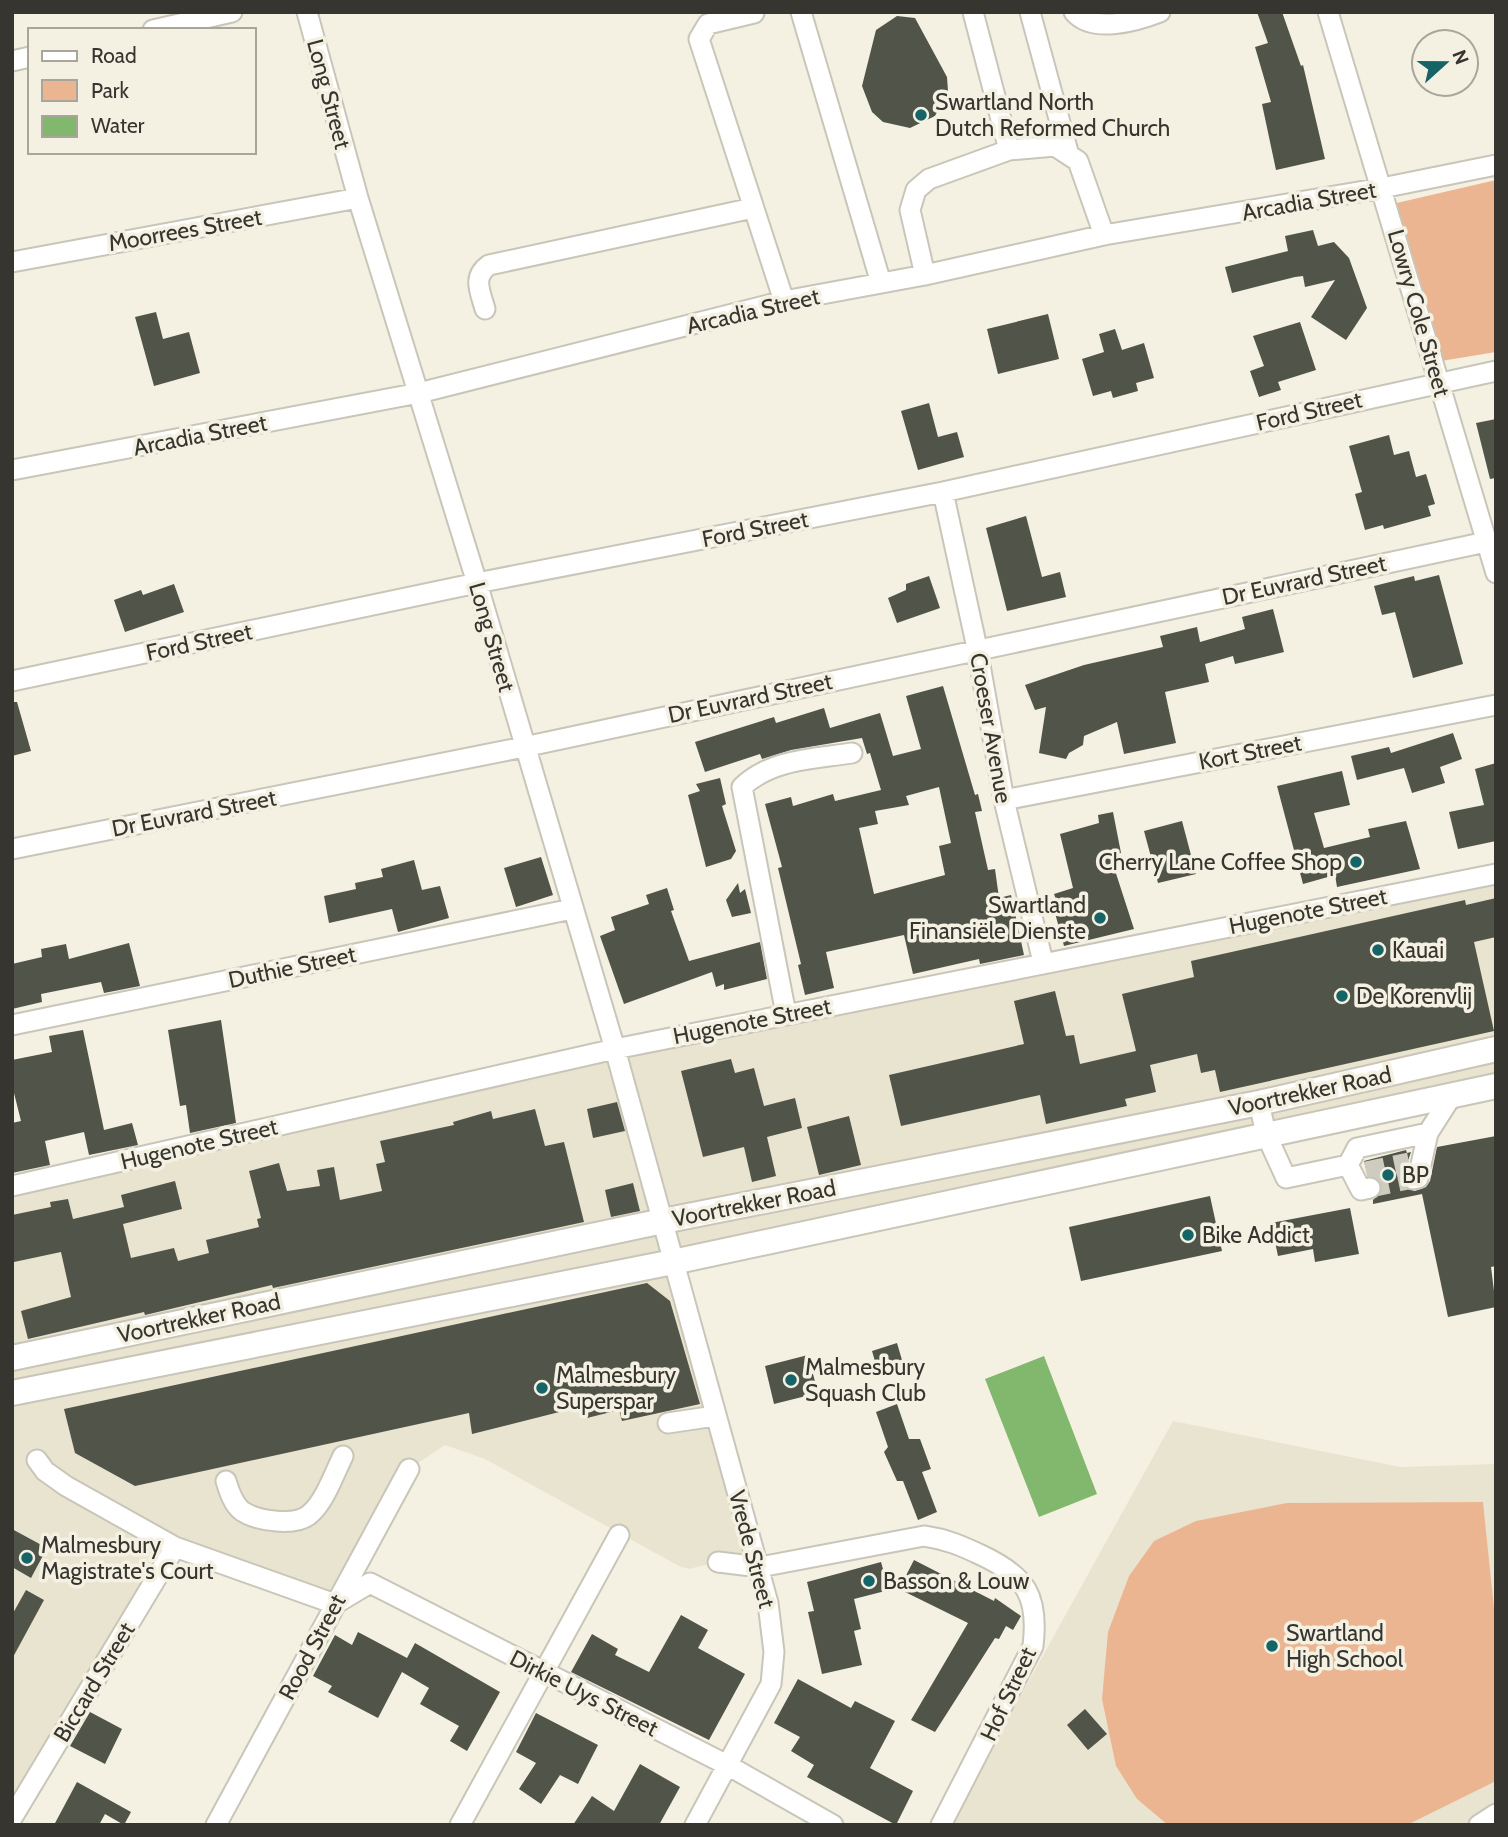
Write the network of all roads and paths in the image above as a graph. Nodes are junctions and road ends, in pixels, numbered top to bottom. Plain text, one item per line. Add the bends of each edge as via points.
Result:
1 (232, 12) edge
2 (307, 12) edge
3 (801, 12) edge
4 (1030, 12) edge
5 (1074, 12) edge
6 (1160, 12) edge
7 (1328, 12) edge
8 (754, 13) edge
9 (976, 13) edge
10 (162, 28) edge
11 (1009, 150) junction
12 (1068, 152) junction
13 (1496, 165) edge
14 (1382, 188) junction
15 (358, 198) junction
16 (753, 208) junction
17 (1104, 235) junction
18 (12, 262) edge
19 (925, 275) junction
20 (881, 283) junction
21 (784, 301) junction
22 (485, 309) dead end
23 (1496, 371) edge
24 (1439, 382) junction
25 (419, 393) junction
26 (12, 470) edge
27 (943, 492) junction
28 (1486, 542) junction
29 (1496, 573) edge
30 (477, 583) junction
31 (977, 648) junction
32 (12, 681) edge
33 (1496, 705) edge
34 (524, 747) junction
35 (852, 752) dead end
36 (1004, 800) junction
37 (12, 849) edge
38 (1496, 874) edge
39 (572, 909) junction
40 (1044, 962) junction
41 (786, 1014) junction
42 (12, 1025) edge
43 (615, 1049) junction
44 (1496, 1049) edge
45 (1496, 1086) edge
46 (1451, 1097) junction
47 (1259, 1103) junction
48 (1428, 1133) junction
49 (1266, 1134) junction
50 (1415, 1167) dead end
51 (12, 1186) edge
52 (663, 1221) junction
53 (673, 1262) junction
54 (12, 1358) edge
55 (12, 1393) edge
56 (715, 1416) junction
57 (668, 1423) dead end
58 (343, 1456) dead end
59 (37, 1460) dead end
60 (409, 1469) dead end
61 (226, 1481) dead end
62 (618, 1535) dead end
63 (175, 1547) junction
64 (718, 1562) dead end
65 (760, 1567) junction
66 (335, 1604) junction
67 (542, 1674) junction
68 (729, 1766) junction
69 (1496, 1814) edge
70 (12, 1818) edge
71 (216, 1825) edge
72 (460, 1825) edge
73 (695, 1825) edge
74 (833, 1825) edge
75 (941, 1825) edge
76 (1479, 1825) edge

1 - 10 street
2 - 15 street, Long Street
3 - 20 street
4 - 12 street
5 - 6 street via 1079,18 1106,25
7 - 14 street, Lowry Cole Street
8 - 16 street via 708,24 699,39
9 - 11 street
11 - 12 street via 1055,146
11 - 19 street via 929,179 916,190 910,211
12 - 17 street via 1084,173
13 - 14 street, Arcadia Street
14 - 17 street, Arcadia Street
14 - 24 street, Lowry Cole Street
15 - 18 street, Moorrees Street
15 - 25 street, Long Street
16 - 21 street
16 - 22 street via 489,265 477,281
17 - 19 street, Arcadia Street
19 - 20 street, Arcadia Street
20 - 21 street, Arcadia Street
21 - 25 street, Arcadia Street
23 - 24 street, Ford Street
24 - 27 street, Ford Street
24 - 28 street, Lowry Cole Street
25 - 26 street, Arcadia Street
25 - 30 street, Long Street
27 - 30 street, Ford Street
27 - 31 street, Croeser Avenue
28 - 29 street, Lowry Cole Street
28 - 31 street, Dr Euvrard Street
30 - 32 street, Ford Street
30 - 34 street, Long Street
31 - 34 street, Dr Euvrard Street
31 - 36 street, Croeser Avenue
33 - 36 street, Kort Street
34 - 37 street, Dr Euvrard Street
34 - 39 street, Long Street
35 - 41 street via 783,764 759,772 742,786
36 - 40 street, Croeser Avenue
38 - 40 street, Hugenote Street
39 - 42 street, Duthie Street
39 - 43 street, Long Street
40 - 41 street, Hugenote Street
41 - 43 street, Hugenote Street
43 - 51 street, Hugenote Street
43 - 52 street, Long Street
44 - 47 main road, Voortrekker Road
45 - 46 main road, Voortrekker Road
46 - 48 street
46 - 49 main road, Voortrekker Road
47 - 49 street
47 - 52 main road, Voortrekker Road
48 - 49 street via 1357,1148 1359,1174 1286,1178
48 - 50 street
49 - 53 main road, Voortrekker Road
52 - 53 street, Long Street
52 - 54 main road, Voortrekker Road
53 - 55 main road, Voortrekker Road
53 - 56 street, Vrede Street
56 - 57 street
56 - 65 street, Vrede Street
58 - 61 street via 305,1518 282,1522 242,1511
59 - 63 street via 66,1486
60 - 66 street, Rood Street
62 - 67 street
63 - 66 street
63 - 70 street, Biccard Street
64 - 65 street
65 - 68 street, Vrede Street via 774,1652 771,1685
65 - 75 street, Hof Street via 924,1536 947,1539 1019,1577 1036,1620 1033,1646
66 - 67 street, Dirkie Uys Street via 370,1583
66 - 71 street, Rood Street
67 - 68 street, Dirkie Uys Street
67 - 72 street
68 - 73 street, Vrede Street
68 - 74 street, Dirkie Uys Street
69 - 76 street

